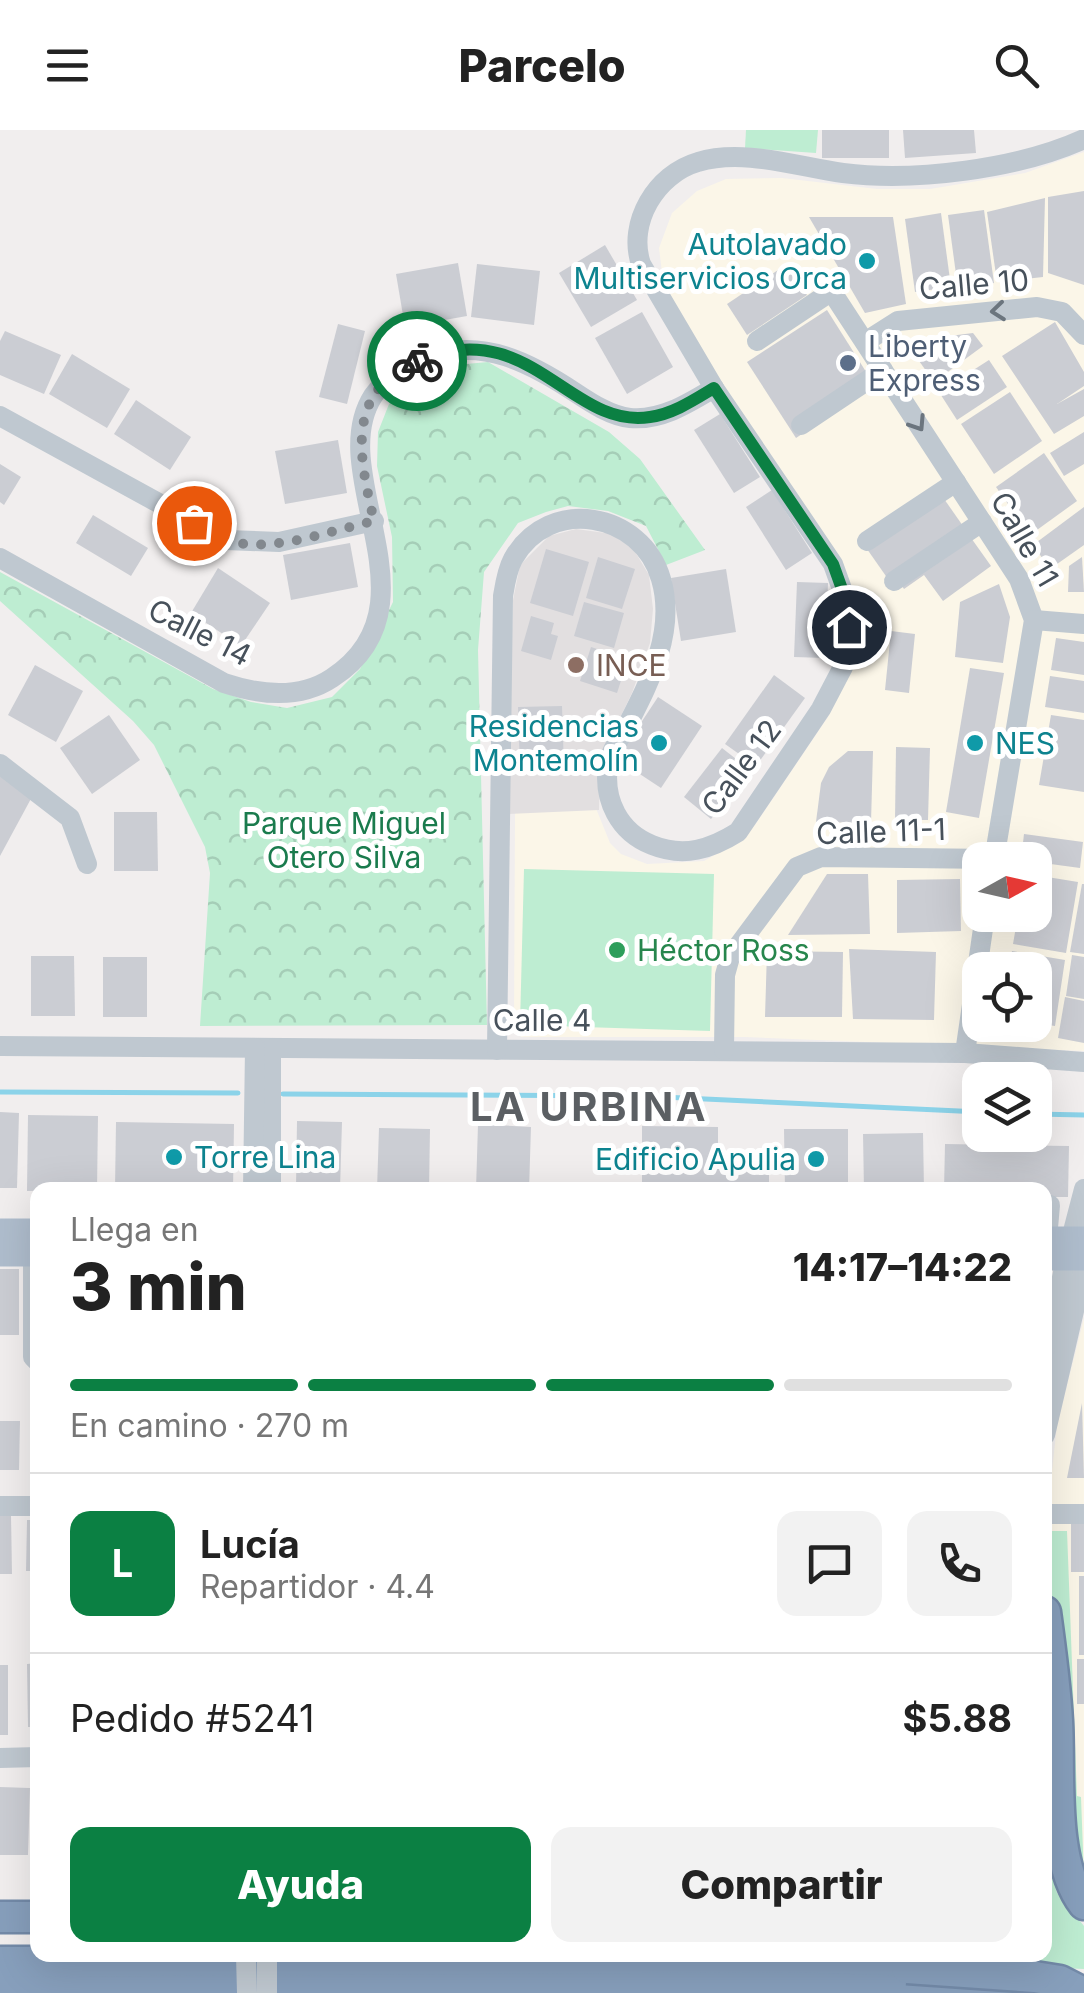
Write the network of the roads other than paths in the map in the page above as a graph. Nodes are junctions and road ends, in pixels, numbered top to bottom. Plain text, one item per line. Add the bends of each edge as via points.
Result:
1 (1084, 139) edge
2 (1084, 335) edge
3 (756, 341) dead end
4 (864, 342) junction
5 (883, 370) junction
6 (714, 388) junction
7 (0, 416) edge
8 (801, 425) dead end
9 (956, 482) junction
10 (374, 521) junction
11 (982, 522) junction
12 (867, 541) dead end
13 (0, 558) edge
14 (894, 581) dead end
15 (1034, 620) junction
16 (1084, 624) edge
17 (0, 764) edge
18 (997, 842) edge
19 (962, 859) edge
20 (87, 864) dead end
21 (983, 932) edge
22 (0, 1046) edge
23 (263, 1048) junction
24 (496, 1050) junction
25 (724, 1050) junction
26 (965, 1052) junction
27 (1084, 1062) edge
28 (254, 1182) edge
29 (271, 1182) edge
30 (1084, 1189) edge
31 (1052, 1212) edge
32 (0, 1231) edge
33 (30, 1244) edge
34 (30, 1248) edge
35 (1066, 1250) edge
36 (0, 1254) edge
37 (1052, 1323) edge
38 (1052, 1373) edge
39 (0, 1506) edge
40 (30, 1506) edge
41 (1052, 1514) edge
42 (1084, 1514) edge
43 (1052, 1677) edge
44 (30, 1757) edge
45 (0, 1758) edge
46 (1084, 1904) edge
47 (0, 1917) edge
48 (30, 1917) edge
49 (0, 1962) edge
50 (30, 1962) edge
51 (246, 1962) edge
52 (267, 1962) edge
53 (842, 1962) edge
54 (999, 1962) edge
55 (1025, 1966) edge
56 (906, 1980) edge
57 (0, 1992) edge
58 (247, 1993) edge
59 (267, 1993) edge
60 (978, 1993) edge
61 (988, 1993) edge
62 (1001, 1993) edge
63 (1084, 1993) edge

1 - 6 street, Calle 12 via 1038,156 962,170 847,174 712,158 676,173 646,209 636,250
2 -> 4 street, Calle 10 via 1062,312 1037,307 898,320
3 - 4 street, Calle 11 via 830,288
4 - 5 street, Calle 11
5 - 8 street
5 -> 9 street, Calle 11
6 - 10 street, Calle 14 via 662,414 629,418 505,354 461,350 424,358 389,379 365,417 360,462
6 - 24 street, Calle 12 via 833,564 848,615 843,667 738,832 696,852 652,845 618,819 607,782 608,761 664,637 667,611 656,563 634,535 605,521 572,519 529,539 514,559 503,596
7 - 10 street via 226,540 279,542
9 - 11 street, Calle 11
9 - 12 street
10 - 13 street, Calle 14 via 380,597 367,641 336,676 287,694 224,683
11 - 14 street
11 - 15 street, Calle 11 via 1026,592
15 - 16 street
15 - 18 street, Calle 11
17 - 20 street via 70,818
19 - 25 street, Calle 11-1 via 821,857 796,867 730,957
21 - 26 street
22 - 23 street, Calle 4
23 - 24 street, Calle 4
23 - 28 street
23 - 29 street
24 - 25 street, Calle 4
25 - 26 street, Calle 4
26 - 27 street, Calle 4
30 - 35 street
31 - 35 street
32 - 33 main road
34 - 36 main road
35 - 37 street
35 - 38 street
39 - 40 street
41 - 42 street
43 - 46 highway via 1062,1836
44 - 45 street
47 - 48 highway
49 - 50 highway
51 - 58 street, bridge
52 - 59 street, bridge
53 - 56 highway
54 - 61 highway
55 - 56 highway, bridge
55 - 62 highway
55 - 63 highway
56 - 57 highway via 766,1988
56 - 60 highway

